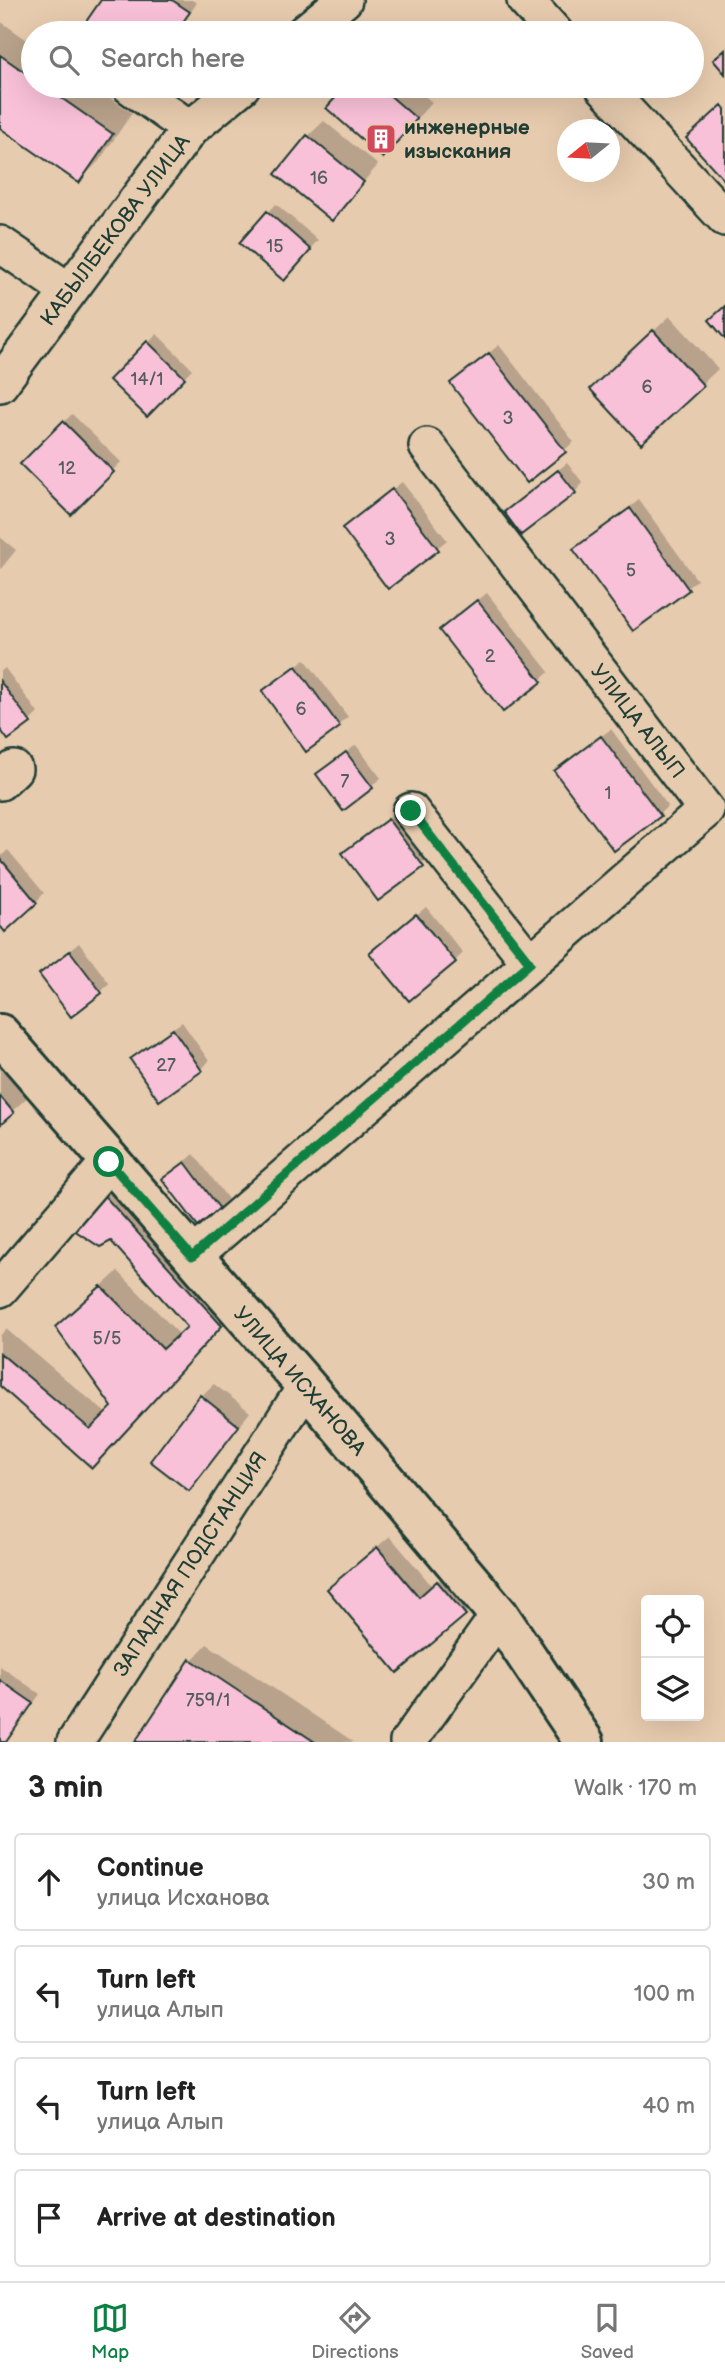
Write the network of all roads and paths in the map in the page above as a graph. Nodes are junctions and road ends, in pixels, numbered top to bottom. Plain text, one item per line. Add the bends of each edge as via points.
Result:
1 (344, 0) edge
2 (525, 0) edge
3 (319, 21) edge
4 (544, 21) edge
5 (147, 98) edge
6 (227, 98) edge
7 (614, 98) edge
8 (190, 129) junction
9 (725, 218) edge
10 (0, 244) edge
11 (69, 291) junction
12 (0, 384) edge
13 (427, 446) dead end
14 (411, 811) dead end
15 (530, 963) junction
16 (0, 1034) edge
17 (109, 1162) junction
18 (192, 1257) junction
19 (0, 1289) edge
20 (306, 1386) junction
21 (499, 1615) junction
22 (75, 1742) edge
23 (408, 1742) edge
24 (584, 1742) edge

1 - 3 street
2 - 4 street
5 - 8 street
6 - 8 street, КАБЫЛБЕКОВА УЛИЦА
7 - 9 street
8 - 11 street, КАБЫЛБЕКОВА УЛИЦА
10 - 11 street
11 - 12 street, КАБЫЛБЕКОВА УЛИЦА
13 - 15 street, УЛИЦА АЛЫП via 706,810
14 - 15 street
15 - 18 street, УЛИЦА АЛЫП
16 - 17 main road, УЛИЦА ИСХАНОВА
17 - 18 main road, УЛИЦА ИСХАНОВА
17 - 19 street
18 - 20 main road, УЛИЦА ИСХАНОВА
20 - 21 main road, УЛИЦА ИСХАНОВА
20 - 22 street, ЗАПАДНАЯ ПОДСТАНЦИЯ
21 - 23 street
21 - 24 main road, УЛИЦА ИСХАНОВА

